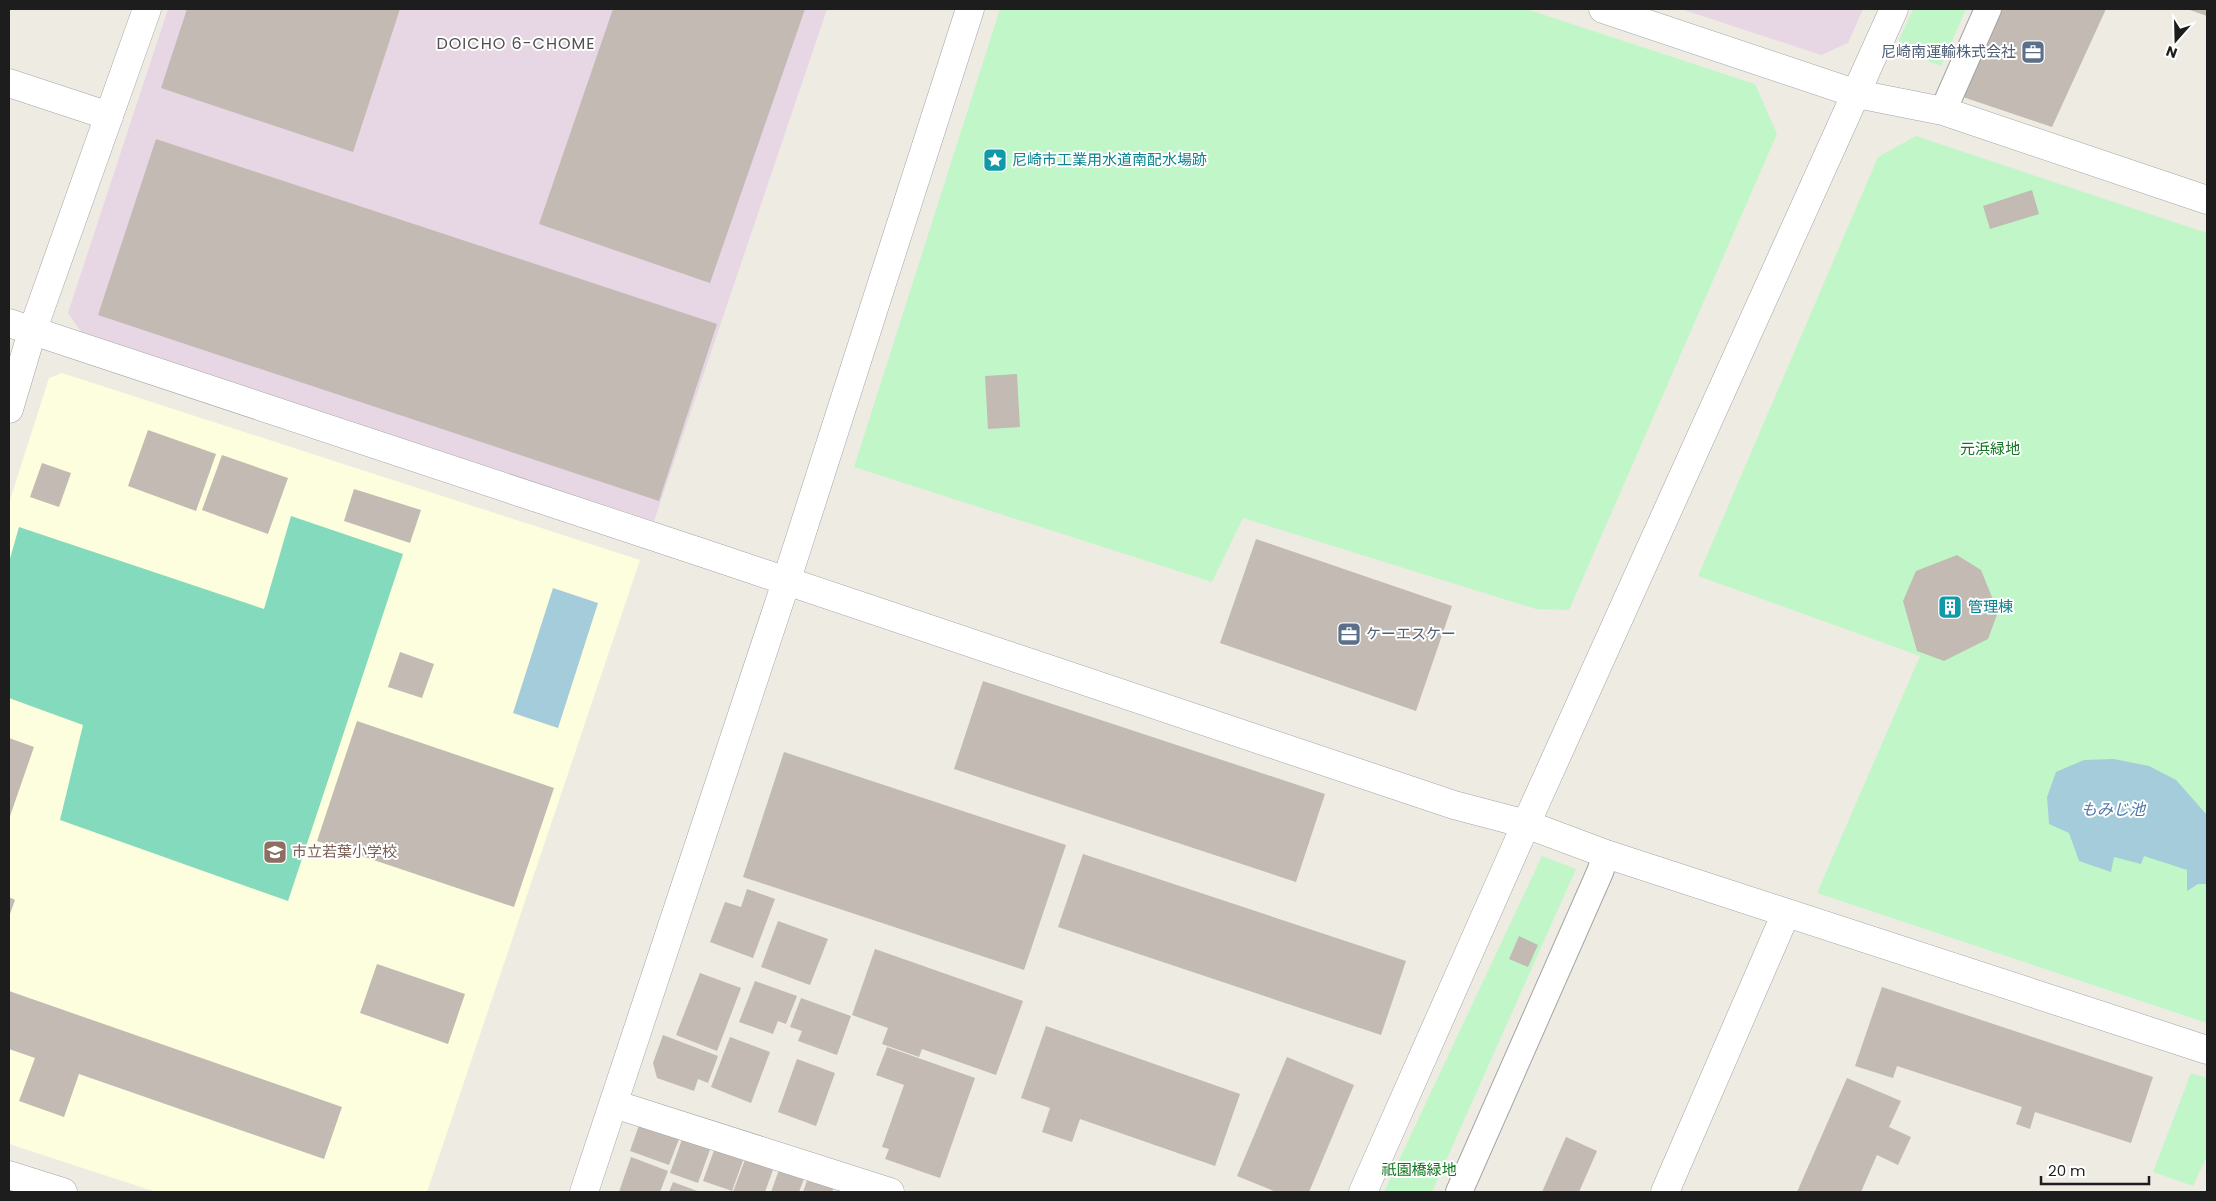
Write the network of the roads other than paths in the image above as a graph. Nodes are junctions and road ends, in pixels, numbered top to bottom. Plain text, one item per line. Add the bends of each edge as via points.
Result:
1 (148, 9) edge
2 (970, 9) edge
3 (1603, 9) edge
4 (1894, 9) edge
5 (1988, 9) edge
6 (9, 83) edge
7 (1858, 94) junction
8 (1944, 111) junction
9 (109, 116) junction
10 (2207, 200) edge
11 (21, 327) edge
12 (9, 409) edge
13 (786, 582) junction
14 (1526, 824) junction
15 (1606, 854) junction
16 (1786, 913) junction
17 (2207, 1050) edge
18 (614, 1104) junction
19 (9, 1175) edge
20 (63, 1192) edge
21 (584, 1192) edge
22 (890, 1192) edge
23 (1363, 1192) edge
24 (1459, 1192) edge
25 (1666, 1192) edge

1 - 9 street
2 - 13 street
3 - 7 street
4 - 7 street
5 - 8 street
6 - 9 street
7 - 8 street
7 - 14 street
8 - 10 street
9 - 11 street
11 - 12 street
11 - 13 street
13 - 14 street via 1454,805
13 - 18 street
14 - 15 street
14 - 23 street
15 - 16 street
15 - 24 street
16 - 17 street
16 - 25 street
18 - 21 street
18 - 22 street
19 - 20 street

